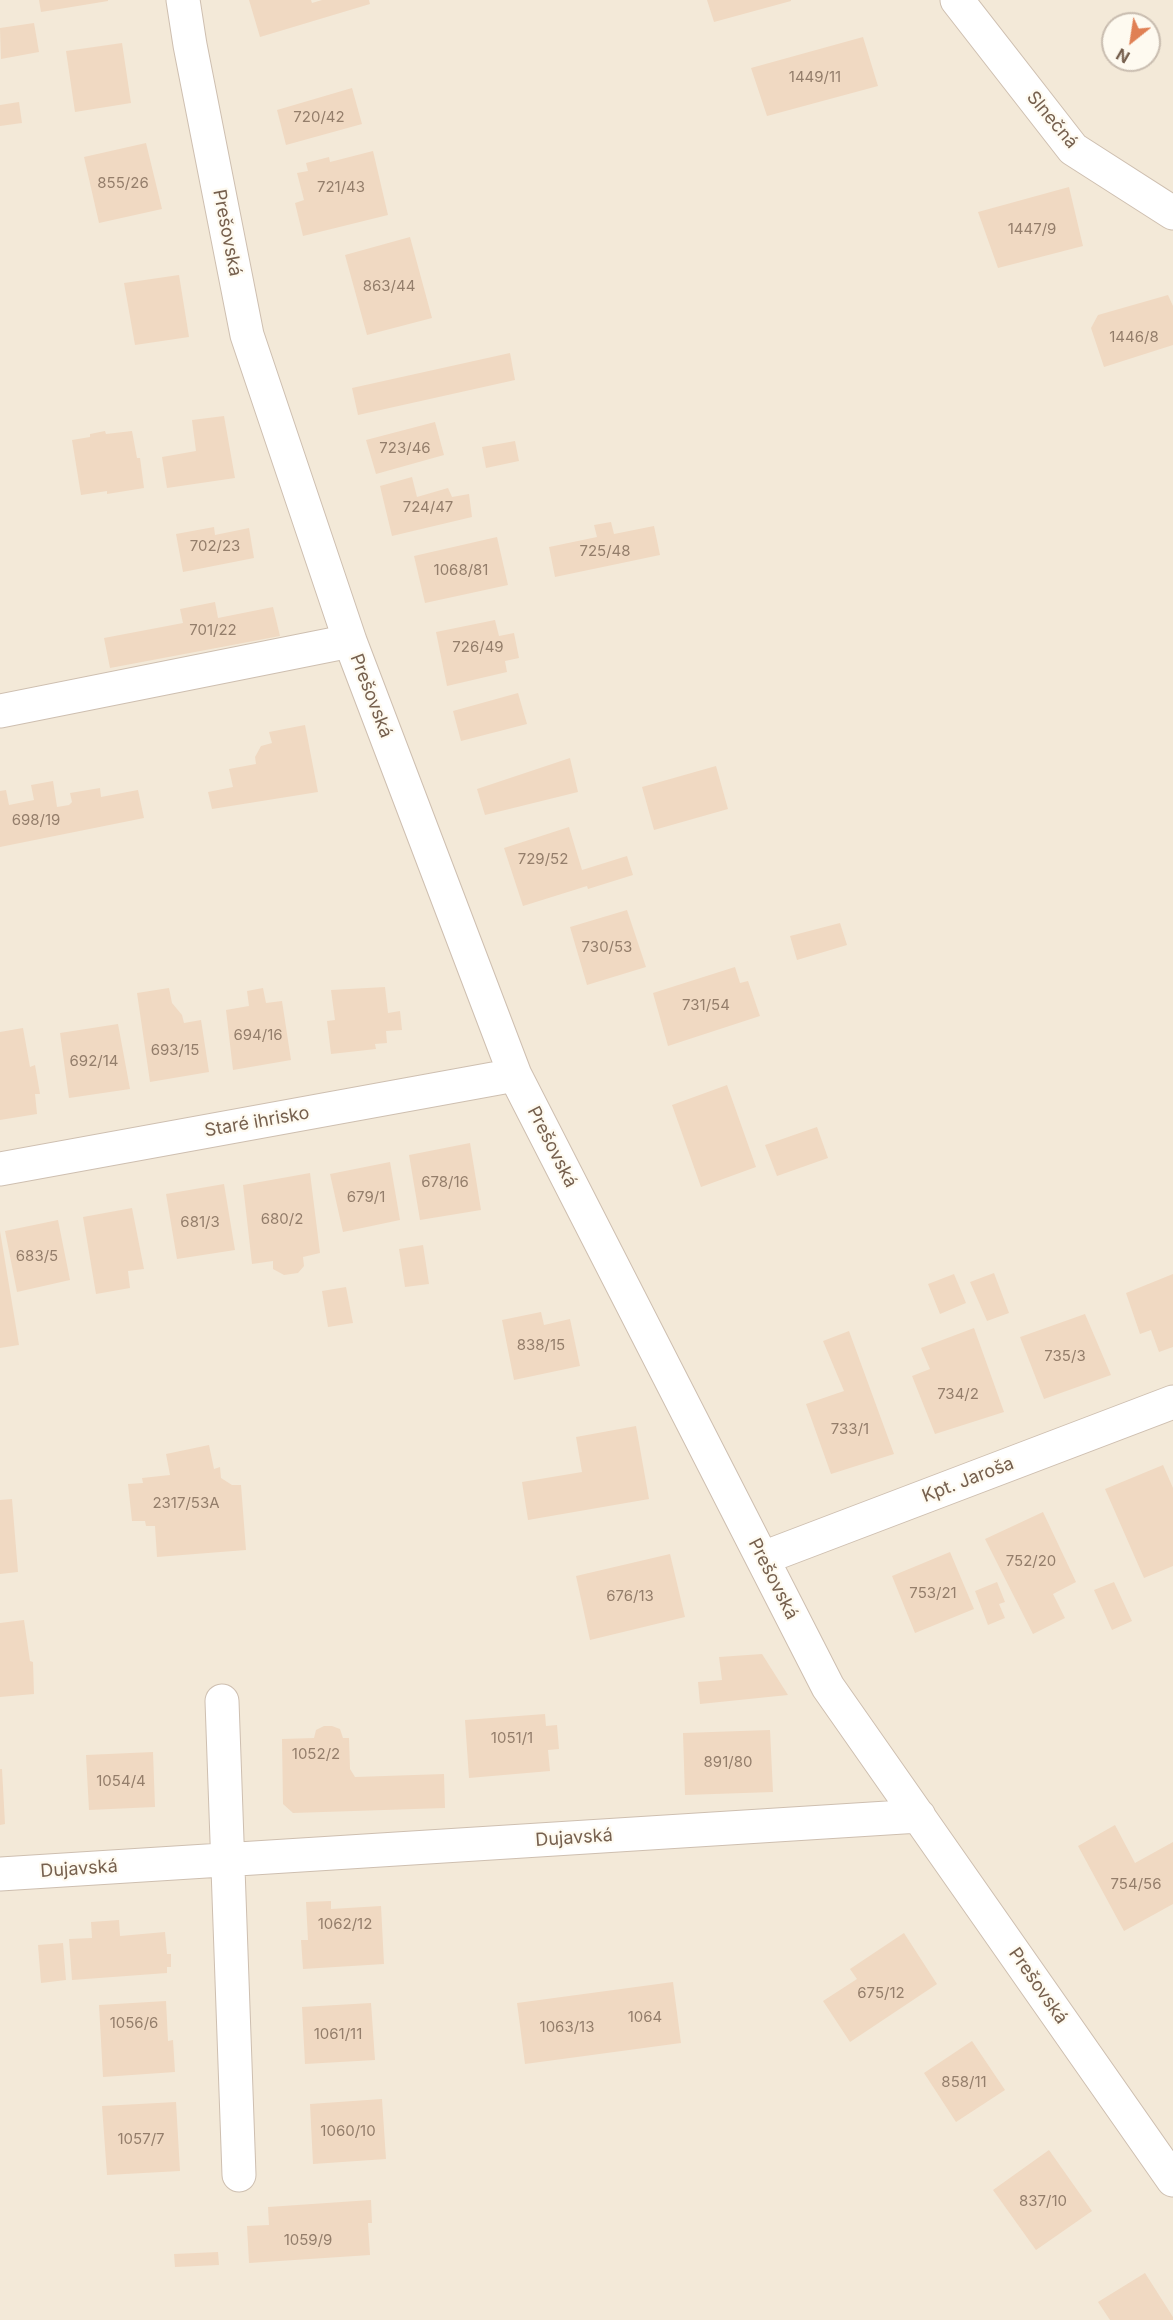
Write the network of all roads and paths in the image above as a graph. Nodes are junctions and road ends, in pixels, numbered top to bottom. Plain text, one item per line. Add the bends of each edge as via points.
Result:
1 (183, 0) edge
2 (957, 0) edge
3 (1173, 213) edge
4 (350, 641) junction
5 (0, 711) edge
6 (515, 1075) junction
7 (0, 1169) edge
8 (1173, 1402) edge
9 (763, 1558) junction
10 (222, 1701) dead end
11 (919, 1816) junction
12 (229, 1859) junction
13 (0, 1874) edge
14 (239, 2175) dead end
15 (1173, 2180) edge

1 - 4 street, Prešovská via 247,335
2 - 3 street, Slnečná via 1073,149
4 - 5 street
4 - 6 street, Prešovská
6 - 7 street, Staré ihrisko
6 - 9 street, Prešovská
8 - 9 street, Kpt. Jaroša
9 - 11 street, Prešovská via 828,1687
10 - 12 street
11 - 12 street, Dujavská
11 - 15 street, Prešovská
12 - 13 street, Dujavská
12 - 14 street

